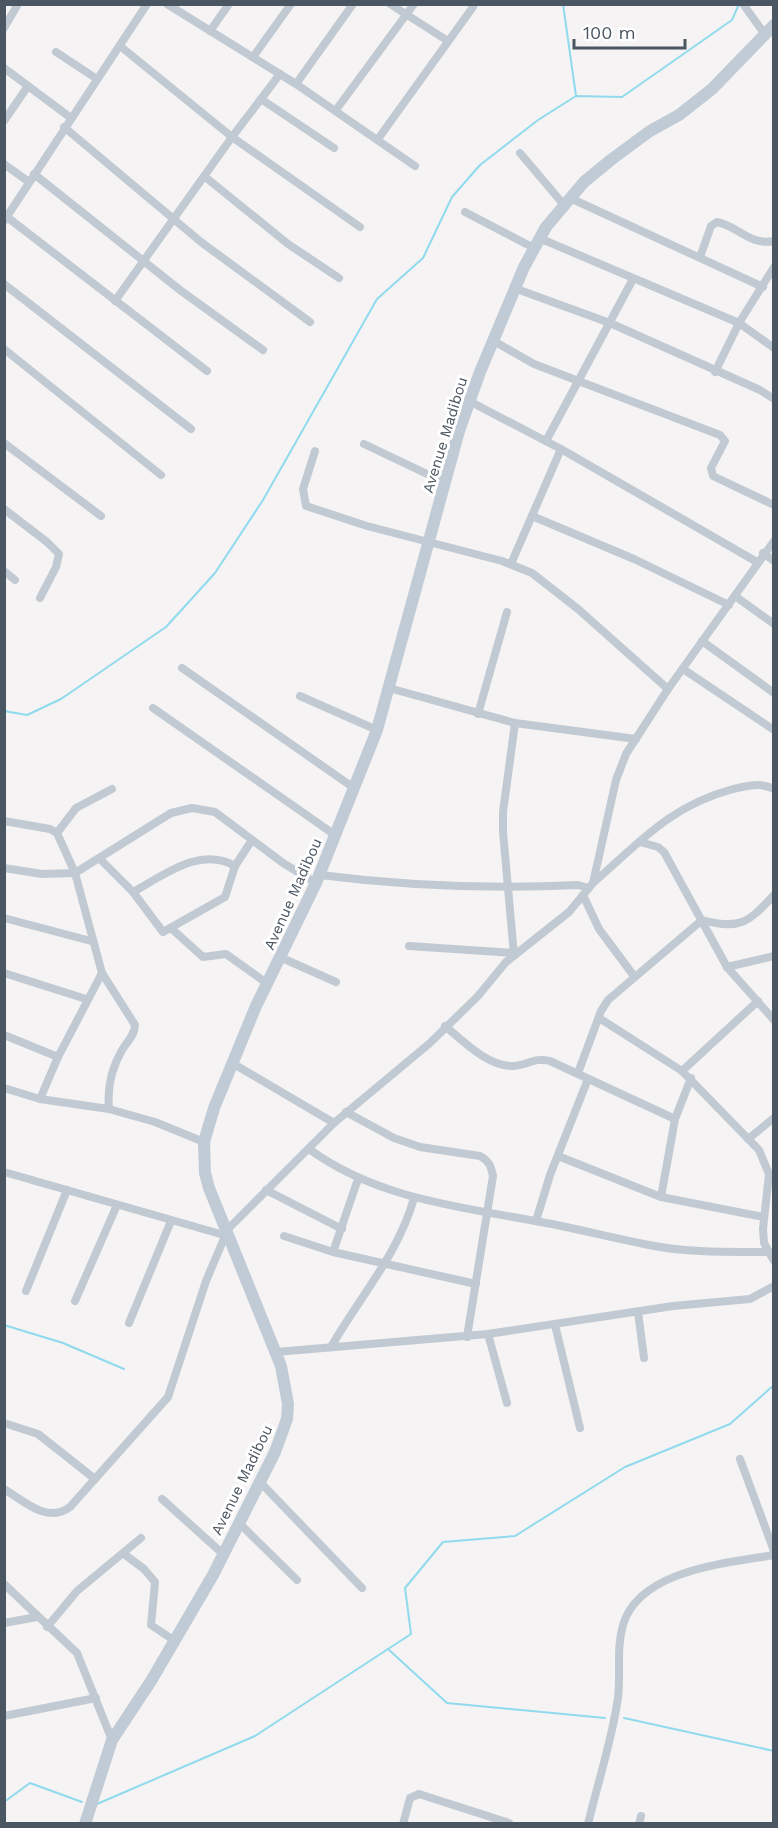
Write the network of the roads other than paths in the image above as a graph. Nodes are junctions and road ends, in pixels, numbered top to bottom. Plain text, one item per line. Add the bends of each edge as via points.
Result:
1 (18, 4) edge
2 (147, 4) edge
3 (167, 4) edge
4 (229, 4) edge
5 (291, 4) edge
6 (353, 4) edge
7 (390, 4) edge
8 (414, 4) edge
9 (743, 4) edge
10 (473, 7) dead end
11 (406, 15) junction
12 (4, 28) edge
13 (770, 30) edge
14 (210, 31) junction
15 (448, 41) junction
16 (120, 46) junction
17 (56, 52) dead end
18 (253, 57) junction
19 (4, 68) edge
20 (280, 74) junction
21 (97, 79) junction
22 (296, 84) junction
23 (28, 86) junction
24 (261, 99) junction
25 (336, 110) junction
26 (70, 118) junction
27 (4, 121) edge
28 (64, 128) junction
29 (232, 137) junction
30 (378, 138) junction
31 (334, 148) dead end
32 (520, 153) dead end
33 (4, 164) edge
34 (415, 166) dead end
35 (34, 174) junction
36 (204, 176) junction
37 (29, 182) junction
38 (567, 201) junction
39 (465, 212) dead end
40 (6, 219) edge
41 (173, 219) junction
42 (360, 227) dead end
43 (774, 241) edge
44 (536, 243) junction
45 (700, 257) junction
46 (144, 260) junction
47 (774, 267) edge
48 (339, 278) dead end
49 (633, 279) junction
50 (4, 284) edge
51 (763, 286) junction
52 (514, 288) junction
53 (115, 301) junction
54 (310, 322) dead end
55 (610, 323) junction
56 (739, 323) junction
57 (492, 340) junction
58 (774, 348) edge
59 (4, 349) edge
60 (263, 350) dead end
61 (207, 371) dead end
62 (715, 372) junction
63 (580, 380) junction
64 (774, 399) edge
65 (469, 401) junction
66 (190, 429) dead end
67 (546, 441) junction
68 (4, 442) edge
69 (364, 444) dead end
70 (561, 449) junction
71 (315, 451) dead end
72 (160, 475) dead end
73 (446, 483) junction
74 (774, 505) edge
75 (4, 509) edge
76 (101, 516) dead end
77 (532, 516) junction
78 (774, 541) edge
79 (429, 542) junction
80 (763, 553) junction
81 (774, 561) edge
82 (757, 562) junction
83 (511, 564) junction
84 (4, 571) edge
85 (15, 580) dead end
86 (735, 596) junction
87 (40, 598) dead end
88 (729, 604) junction
89 (507, 612) dead end
90 (774, 624) edge
91 (702, 641) junction
92 (183, 668) dead end
93 (683, 669) junction
94 (388, 688) junction
95 (668, 689) junction
96 (774, 693) edge
97 (300, 696) dead end
98 (153, 708) dead end
99 (477, 714) junction
100 (515, 723) junction
101 (377, 730) junction
102 (774, 730) edge
103 (636, 739) junction
104 (354, 788) junction
105 (112, 789) dead end
106 (774, 789) edge
107 (4, 821) edge
108 (57, 833) junction
109 (335, 835) junction
110 (252, 840) junction
111 (640, 842) junction
112 (101, 860) junction
113 (235, 866) junction
114 (4, 868) edge
115 (75, 873) junction
116 (318, 879) junction
117 (507, 888) junction
118 (588, 889) junction
119 (133, 892) junction
120 (774, 895) edge
121 (4, 918) edge
122 (702, 920) junction
123 (172, 929) junction
124 (91, 941) junction
125 (409, 946) dead end
126 (514, 954) junction
127 (774, 956) edge
128 (282, 958) junction
129 (727, 967) junction
130 (4, 973) edge
131 (102, 973) junction
132 (634, 976) junction
133 (336, 982) dead end
134 (268, 984) junction
135 (86, 999) junction
136 (758, 1001) junction
137 (599, 1018) junction
138 (774, 1020) edge
139 (445, 1026) junction
140 (4, 1035) edge
141 (58, 1056) junction
142 (232, 1063) junction
143 (682, 1071) junction
144 (578, 1073) junction
145 (691, 1078) junction
146 (588, 1079) junction
147 (4, 1088) edge
148 (40, 1099) junction
149 (109, 1109) junction
150 (346, 1112) junction
151 (774, 1118) edge
152 (675, 1119) junction
153 (334, 1123) junction
154 (748, 1138) junction
155 (204, 1142) junction
156 (309, 1149) junction
157 (558, 1156) junction
158 (4, 1172) edge
159 (771, 1173) edge
160 (358, 1179) junction
161 (67, 1190) junction
162 (266, 1190) junction
163 (771, 1191) edge
164 (661, 1197) junction
165 (414, 1198) junction
166 (117, 1205) junction
167 (488, 1211) junction
168 (764, 1217) junction
169 (171, 1221) junction
170 (536, 1221) junction
171 (342, 1229) junction
172 (226, 1232) junction
173 (284, 1236) dead end
174 (333, 1252) junction
175 (768, 1252) junction
176 (774, 1261) edge
177 (383, 1264) junction
178 (476, 1284) junction
179 (774, 1286) edge
180 (26, 1291) dead end
181 (75, 1301) dead end
182 (638, 1311) junction
183 (129, 1323) dead end
184 (555, 1325) junction
185 (488, 1334) junction
186 (467, 1337) junction
187 (331, 1347) junction
188 (276, 1352) junction
189 (644, 1358) dead end
190 (507, 1403) dead end
191 (4, 1423) edge
192 (580, 1428) dead end
193 (740, 1459) dead end
194 (95, 1479) junction
195 (260, 1482) junction
196 (4, 1489) edge
197 (162, 1499) dead end
198 (239, 1523) junction
199 (141, 1538) dead end
200 (774, 1553) edge
201 (124, 1554) junction
202 (224, 1554) junction
203 (297, 1580) dead end
204 (4, 1584) edge
205 (362, 1588) dead end
206 (37, 1617) junction
207 (4, 1623) edge
208 (47, 1627) junction
209 (175, 1641) junction
210 (96, 1698) junction
211 (4, 1716) edge
212 (112, 1740) junction
213 (509, 1823) edge
214 (85, 1824) edge
215 (403, 1824) edge
216 (588, 1824) edge

1 - 12 street
2 - 16 street
3 - 14 street
4 - 14 street
5 - 18 street
6 - 22 street
7 - 11 street
8 - 11 street
9 - 13 street
10 - 15 street
11 - 15 street
11 - 25 street
13 - 38 street, Avenue Madibou via 712,88 597,171
14 - 18 street
15 - 30 street
16 - 21 street
16 - 29 street
17 - 21 street
18 - 20 street
19 - 23 street
20 - 22 street
20 - 24 street
21 - 26 street
22 - 25 street
23 - 26 street
23 - 27 street
24 - 29 street
24 - 31 street
25 - 30 street
26 - 28 street
28 - 35 street
28 - 41 street
29 - 36 street
29 - 42 street
30 - 34 street
32 - 38 street
33 - 37 street
35 - 37 street
35 - 46 street
36 - 41 street
36 - 48 street via 288,244
37 - 40 street
38 - 44 street, Avenue Madibou
38 - 45 street
39 - 44 street
40 - 53 street
41 - 46 street
41 - 54 street
43 - 45 street via 750,239 726,223 717,222 711,226
44 - 49 street
44 - 52 street, Avenue Madibou
45 - 51 street
46 - 53 street
46 - 60 street
47 - 51 street
49 - 55 street
49 - 56 street
50 - 66 street
51 - 56 street
52 - 55 street
52 - 57 street, Avenue Madibou
53 - 61 street
55 - 62 street
55 - 63 street
56 - 58 street
56 - 62 street
57 - 63 street via 534,364
57 - 65 street, Avenue Madibou
59 - 72 street
62 - 64 street
63 - 67 street
63 - 74 street via 720,435 724,446 711,468 713,476
65 - 67 street
65 - 73 street, Avenue Madibou
67 - 70 street
68 - 76 street
69 - 73 street
70 - 77 street
70 - 82 street
71 - 79 street via 303,489 306,506
73 - 79 street, Avenue Madibou
75 - 87 street via 59,554
77 - 83 street
77 - 88 street
78 - 80 street
79 - 83 street
79 - 94 street, Avenue Madibou
80 - 81 street
80 - 82 street
82 - 86 street
83 - 95 street via 550,585
84 - 85 street
86 - 88 street
86 - 90 street
88 - 91 street
89 - 99 street
91 - 93 street
91 - 96 street
92 - 104 street
93 - 95 street
93 - 102 street
94 - 99 street
94 - 101 street, Avenue Madibou
95 - 103 street
97 - 101 street
98 - 109 street
99 - 100 street
100 - 103 street
100 - 117 street via 503,812
101 - 104 street, Avenue Madibou
103 - 118 street via 616,780
104 - 109 street, Avenue Madibou
105 - 108 street via 76,808
106 - 111 street via 752,785 705,798 666,818
107 - 108 street via 50,828
108 - 115 street
109 - 116 street, Avenue Madibou
110 - 112 street via 215,812 180,809
110 - 113 street
110 - 116 street
111 - 118 street
111 - 122 street via 664,852
112 - 115 street
112 - 119 street
113 - 119 street via 223,859 204,858
113 - 123 street via 225,897
114 - 115 street via 42,874
115 - 124 street
116 - 117 street
116 - 128 street, Avenue Madibou
117 - 118 street via 578,885
117 - 126 street
118 - 126 street via 555,925
118 - 132 street via 599,929
119 - 123 street via 160,930
120 - 122 street via 741,924 730,926
121 - 124 street
122 - 129 street
122 - 132 street
123 - 134 street via 203,957 226,954
124 - 131 street
125 - 126 street
126 - 139 street via 478,996
127 - 129 street
128 - 133 street
128 - 134 street, Avenue Madibou
129 - 136 street
130 - 135 street
131 - 135 street
131 - 149 street via 135,1026 115,1063 107,1090
132 - 137 street via 608,1000
134 - 142 street, Avenue Madibou
135 - 141 street
136 - 138 street
136 - 143 street
137 - 143 street
137 - 144 street
139 - 144 street via 480,1053 507,1065 541,1059
139 - 150 street
140 - 141 street
141 - 148 street
142 - 153 street
142 - 155 street, Avenue Madibou
143 - 145 street
144 - 146 street
145 - 152 street
145 - 154 street
146 - 152 street
146 - 157 street
147 - 148 street
148 - 149 street
149 - 155 street
150 - 153 street
150 - 167 street via 420,1147 480,1156 488,1161 493,1176
151 - 154 street
152 - 164 street
153 - 156 street
154 - 159 street
155 - 172 street, Avenue Madibou via 205,1173
156 - 160 street
156 - 162 street
157 - 164 street
157 - 170 street
158 - 161 street
159 - 163 street
160 - 165 street
160 - 171 street
161 - 166 street
161 - 180 street
162 - 171 street
162 - 172 street
163 - 168 street
164 - 168 street
165 - 167 street
165 - 177 street via 404,1230
166 - 169 street
166 - 181 street
167 - 170 street
167 - 178 street
168 - 175 street
169 - 172 street
169 - 183 street
170 - 175 street via 645,1245
171 - 174 street
172 - 188 street, Avenue Madibou
172 - 194 street via 168,1397
173 - 174 street
174 - 177 street
175 - 176 street
177 - 178 street
177 - 187 street
178 - 186 street
179 - 182 street via 750,1299
182 - 184 street
182 - 189 street
184 - 185 street
184 - 192 street
185 - 186 street
185 - 190 street
186 - 187 street
187 - 188 street
188 - 195 street, Avenue Madibou via 285,1386 287,1419
191 - 194 street via 38,1434
193 - 200 street
194 - 196 street via 70,1507 57,1514 45,1514
195 - 198 street, Avenue Madibou
195 - 205 street
197 - 202 street
198 - 202 street, Avenue Madibou
198 - 203 street
199 - 201 street
200 - 216 street via 689,1571 657,1586 633,1604 620,1640 616,1710
201 - 208 street via 77,1591
201 - 209 street via 153,1578 156,1587 151,1625
202 - 209 street, Avenue Madibou
204 - 206 street
206 - 207 street
206 - 208 street
208 - 210 street via 76,1653
209 - 212 street, Avenue Madibou
210 - 211 street
210 - 212 street
212 - 214 street, Avenue Madibou
213 - 215 street via 419,1794 410,1798

